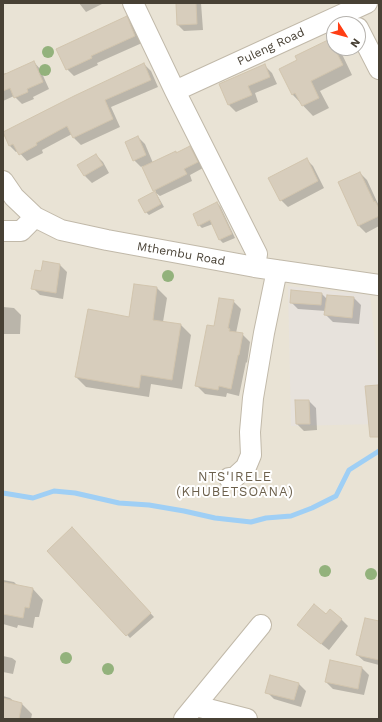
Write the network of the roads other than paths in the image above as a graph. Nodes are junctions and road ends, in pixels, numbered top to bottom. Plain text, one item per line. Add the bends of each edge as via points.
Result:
1 (133, 3) edge
2 (326, 29) edge
3 (366, 36) edge
4 (379, 69) edge
5 (175, 91) junction
6 (3, 181) edge
7 (35, 217) junction
8 (3, 231) edge
9 (255, 267) junction
10 (277, 270) junction
11 (379, 285) edge
12 (229, 478) dead end
13 (261, 625) dead end
14 (190, 712) edge
15 (247, 719) edge

1 - 5 street
2 - 5 street, Puleng Road
3 - 4 street
5 - 9 street via 258,254
6 - 7 street, Mthembu Road via 14,198
7 - 8 street via 21,231
7 - 9 street, Mthembu Road via 61,230
9 - 10 street, Mthembu Road
10 - 11 street, Mthembu Road
10 - 12 street via 253,398 251,455 246,467 234,478
13 - 14 street
14 - 15 street

